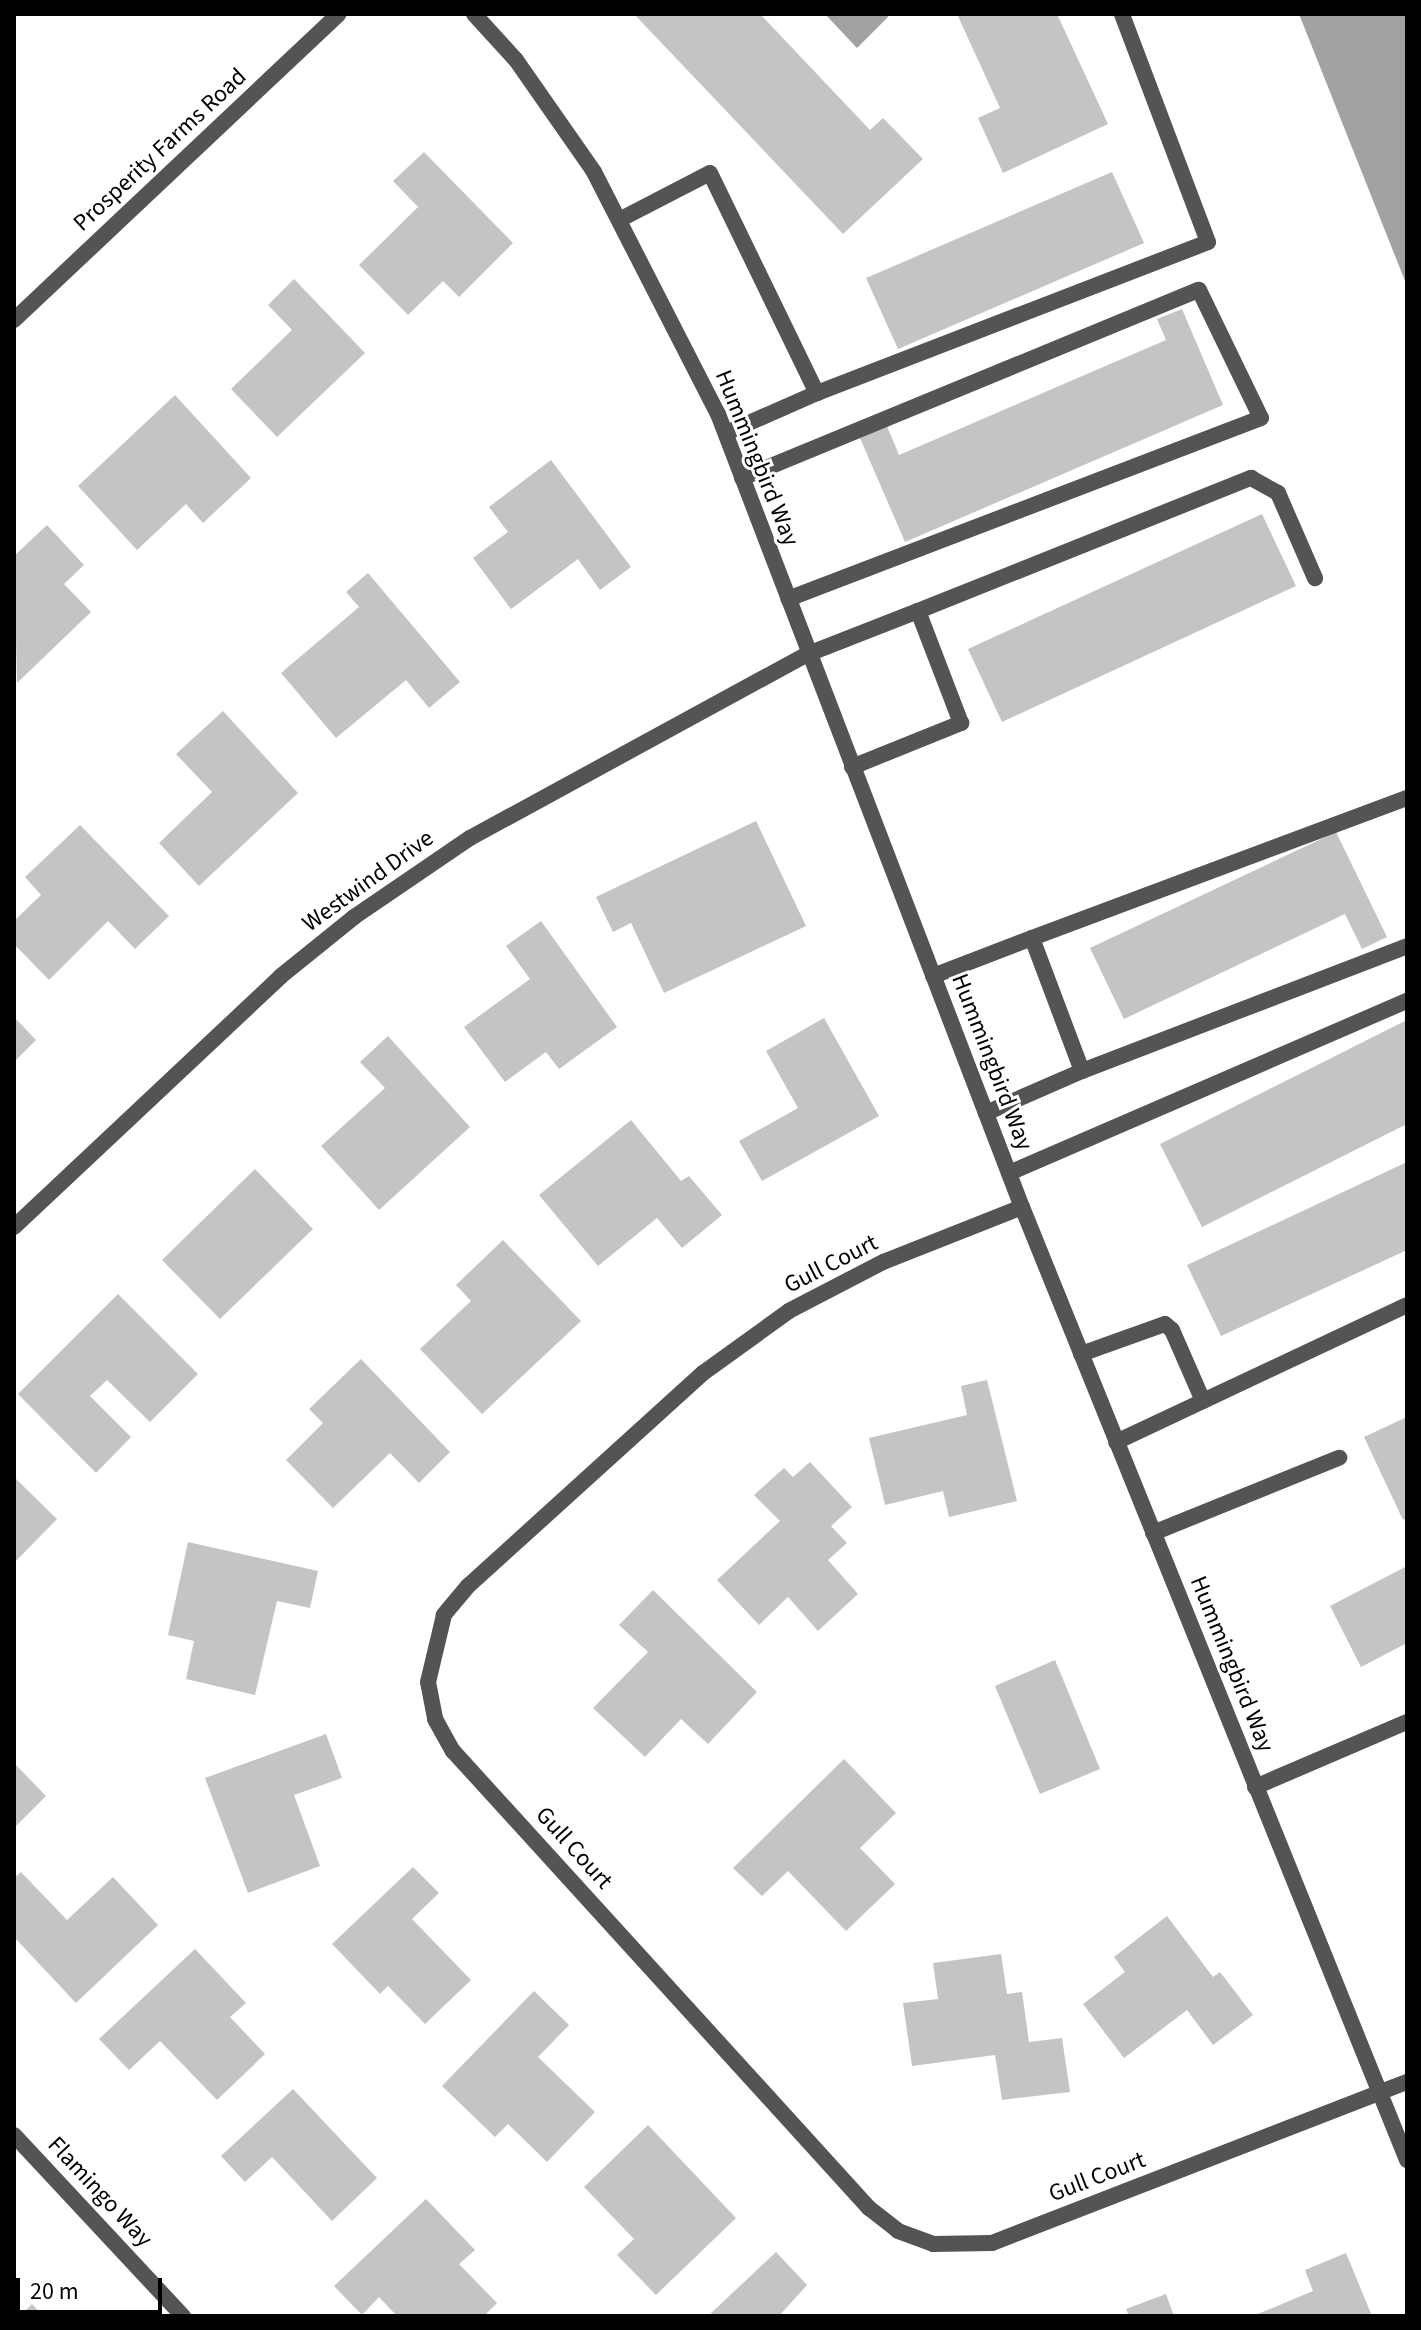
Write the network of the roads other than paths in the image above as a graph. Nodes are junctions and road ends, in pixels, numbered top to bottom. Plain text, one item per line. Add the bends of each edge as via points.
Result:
1 (339, 14) edge
2 (474, 14) edge
3 (1122, 14) edge
4 (619, 220) junction
5 (14, 320) edge
6 (817, 393) junction
7 (726, 433) junction
8 (742, 478) junction
9 (1315, 578) dead end
10 (788, 599) junction
11 (918, 611) junction
12 (808, 654) junction
13 (852, 767) junction
14 (1407, 798) edge
15 (1032, 938) junction
16 (1407, 946) edge
17 (933, 976) junction
18 (1407, 1001) edge
19 (1082, 1071) junction
20 (986, 1113) junction
21 (1009, 1173) junction
22 (1022, 1207) junction
23 (14, 1227) edge
24 (1407, 1305) edge
25 (1081, 1354) junction
26 (1203, 1401) junction
27 (1116, 1442) junction
28 (1339, 1458) dead end
29 (1153, 1533) junction
30 (1407, 1722) edge
31 (1255, 1787) junction
32 (1407, 2082) edge
33 (1378, 2093) junction
34 (14, 2135) edge
35 (1405, 2149) edge
36 (183, 2316) edge

1 - 5 street, Prosperity Farms Road
2 - 4 street, Hummingbird Way via 516,60 560,122
3 - 6 street via 1208,242
4 - 6 street via 710,173
4 - 7 street, Hummingbird Way
6 - 7 street
7 - 8 street, Hummingbird Way
8 - 10 street, Hummingbird Way
8 - 10 street via 1199,290 1261,418
9 - 11 street, Westwind Drive via 1278,493 1251,478
10 - 12 street, Hummingbird Way
11 - 12 street, Westwind Drive
11 - 13 street via 961,723
12 - 13 street, Hummingbird Way
12 - 23 street, Westwind Drive via 470,838 354,917 281,976
13 - 17 street, Hummingbird Way
14 - 15 street
15 - 17 street
15 - 19 street
16 - 19 street
17 - 20 street, Hummingbird Way
18 - 21 street
19 - 20 street
20 - 21 street, Hummingbird Way
21 - 22 street, Hummingbird Way
22 - 25 street, Hummingbird Way
22 - 33 street, Gull Court via 883,1262 803,1304 703,1373 468,1586 444,1615 428,1682 435,1719 464,1763 869,2208 898,2231 933,2244 992,2243
24 - 26 street
25 - 26 street via 1165,1324
25 - 27 street, Hummingbird Way
26 - 27 street
27 - 29 street, Hummingbird Way
28 - 29 street
29 - 31 street, Hummingbird Way
30 - 31 street
31 - 33 street, Hummingbird Way
32 - 33 street, Gull Court
33 - 35 street, Hummingbird Way
34 - 36 street, Flamingo Way

